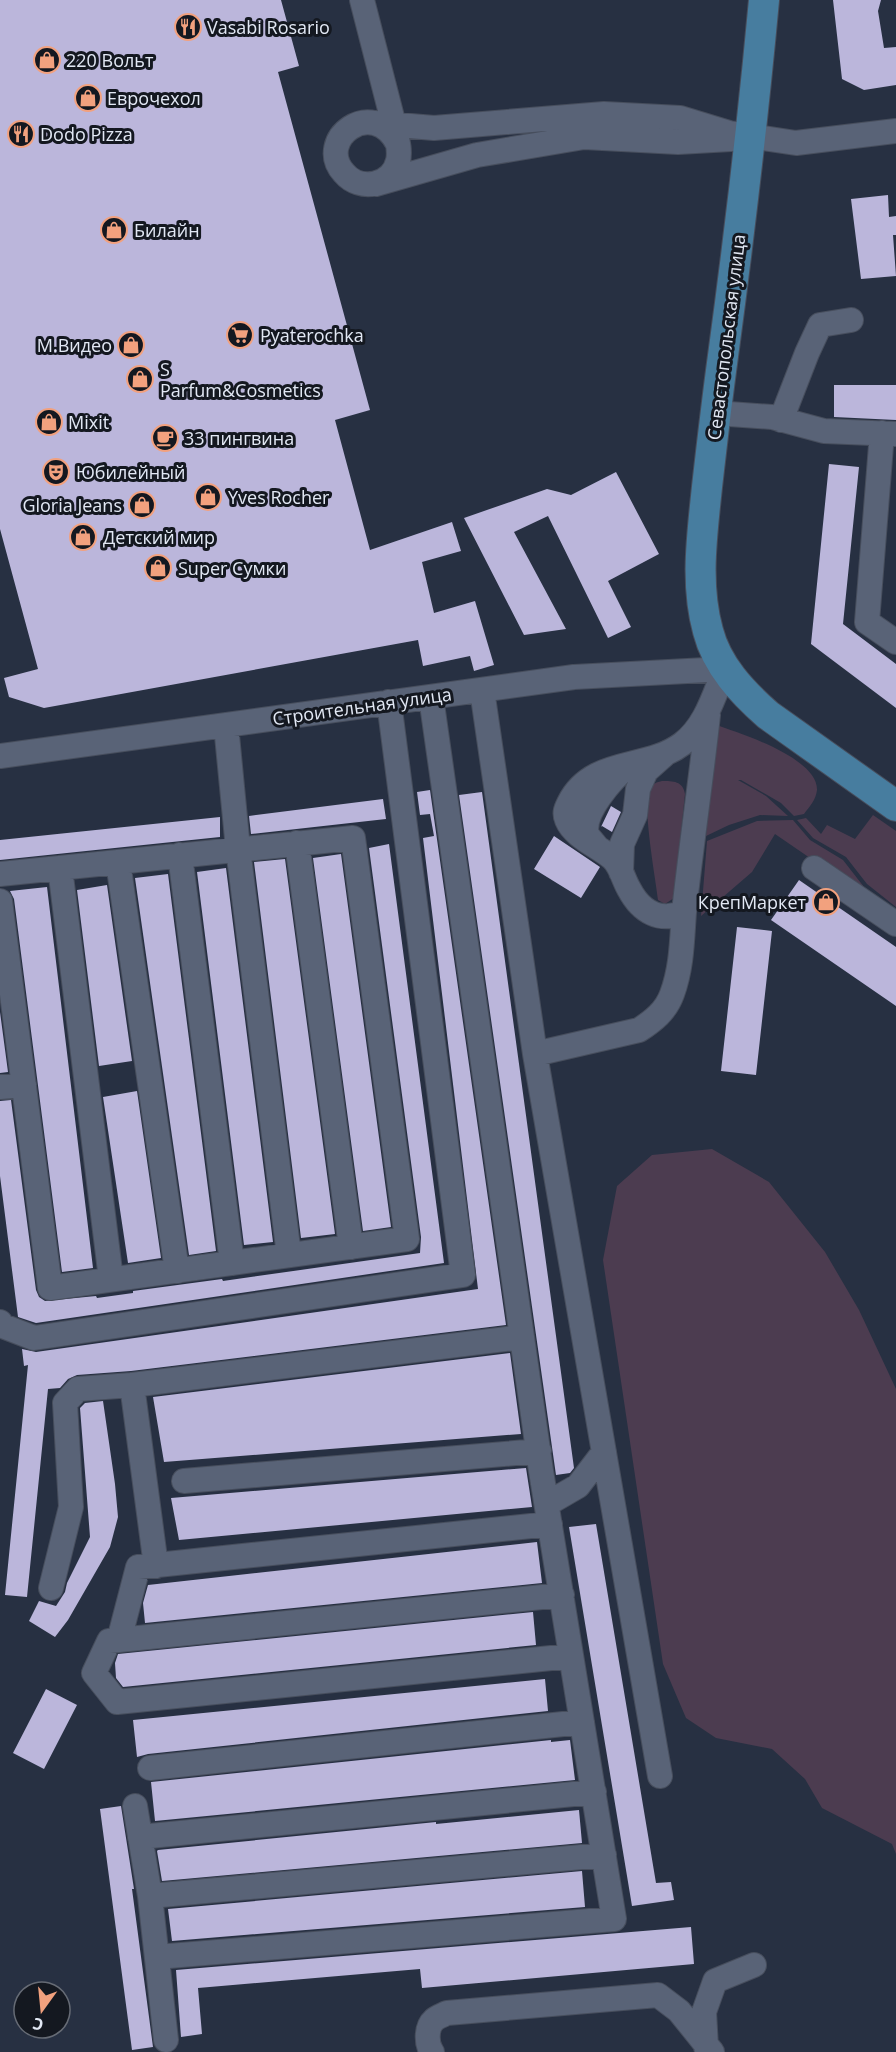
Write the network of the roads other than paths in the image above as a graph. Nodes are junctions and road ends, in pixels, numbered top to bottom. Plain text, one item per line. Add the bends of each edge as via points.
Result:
1 (362, 0) edge
2 (764, 0) edge
3 (389, 131) junction
4 (896, 131) edge
5 (752, 138) junction
6 (376, 184) junction
7 (851, 320) dead end
8 (715, 413) junction
9 (781, 420) junction
10 (889, 433) edge
11 (896, 642) edge
12 (725, 669) junction
13 (482, 690) junction
14 (431, 697) junction
15 (389, 702) junction
16 (709, 705) junction
17 (226, 725) junction
18 (666, 753) junction
19 (0, 756) edge
20 (896, 806) edge
21 (297, 843) junction
22 (238, 849) junction
23 (180, 855) junction
24 (118, 862) junction
25 (814, 867) dead end
26 (60, 868) junction
27 (621, 872) junction
28 (0, 874) edge
29 (0, 901) edge
30 (684, 912) junction
31 (896, 924) edge
32 (535, 1054) junction
33 (24, 1085) junction
34 (0, 1088) edge
35 (351, 1247) junction
36 (289, 1256) junction
37 (232, 1263) junction
38 (177, 1271) junction
39 (111, 1279) junction
40 (0, 1322) edge
41 (522, 1337) junction
42 (132, 1385) junction
43 (539, 1451) junction
44 (604, 1452) junction
45 (184, 1480) dead end
46 (549, 1514) junction
47 (156, 1566) junction
48 (51, 1588) dead end
49 (562, 1595) junction
50 (119, 1640) junction
51 (571, 1656) junction
52 (582, 1722) junction
53 (150, 1768) dead end
54 (660, 1776) dead end
55 (594, 1792) junction
56 (135, 1806) dead end
57 (140, 1838) junction
58 (604, 1855) junction
59 (150, 1896) junction
60 (157, 1957) junction
61 (754, 1965) dead end
62 (166, 2040) dead end
63 (709, 2050) edge
64 (432, 2052) edge

1 - 3 street
2 - 5 main road, Севастопольская улица
3 - 5 street via 604,114 680,118
3 - 6 street via 399,154 398,164 386,180
3 - 6 street via 364,122 354,125 345,131 336,150 337,161 348,178 356,183
4 - 5 street via 796,144
5 - 6 street via 678,142 584,137 477,155
5 - 8 main road, Севастопольская улица
7 - 9 street via 820,325
8 - 9 street
8 - 12 main road, Севастопольская улица via 700,584 708,630
9 - 10 street via 824,431
10 - 11 street via 867,622
12 - 13 street, Строительная улица via 574,677
12 - 16 street
12 - 20 main road, Севастопольская улица via 768,715
13 - 14 street, Строительная улица
13 - 32 street
14 - 15 street, Строительная улица
14 - 41 street
15 - 17 street, Строительная улица
15 - 40 street via 463,1275 34,1338
16 - 18 street via 696,731
16 - 30 street
17 - 19 street, Строительная улица
17 - 22 street
18 - 27 street via 641,780 635,815 622,844
18 - 27 street via 631,764 609,784 587,822 587,835
21 - 22 street
21 - 35 street
21 - 35 street via 353,838 407,1239
22 - 23 street
22 - 36 street
23 - 24 street
23 - 37 street
24 - 26 street
24 - 38 street
25 - 31 street
26 - 28 street
26 - 39 street
27 - 30 street via 644,910 658,916
29 - 33 street
30 - 32 street via 681,954 672,995 652,1021 639,1030
32 - 44 street
33 - 34 street
33 - 39 street via 50,1288
35 - 36 street
36 - 37 street
37 - 38 street
38 - 39 street
41 - 42 street
41 - 43 street
42 - 47 street
42 - 48 street via 78,1389 65,1403 71,1507
43 - 45 street
43 - 46 street
44 - 46 street via 578,1486
44 - 54 street
46 - 47 street
46 - 49 street
47 - 50 street via 138,1567
49 - 50 street
49 - 51 street
50 - 51 street via 109,1641 94,1673 117,1702
51 - 52 street
52 - 53 street
52 - 55 street
55 - 57 street
55 - 58 street
56 - 57 street
57 - 59 street
58 - 59 street
58 - 60 street via 614,1919
59 - 60 street
60 - 62 street
61 - 63 street via 715,1982 704,2012
63 - 64 street via 679,2011 658,1995 447,2013 435,2019 428,2030

